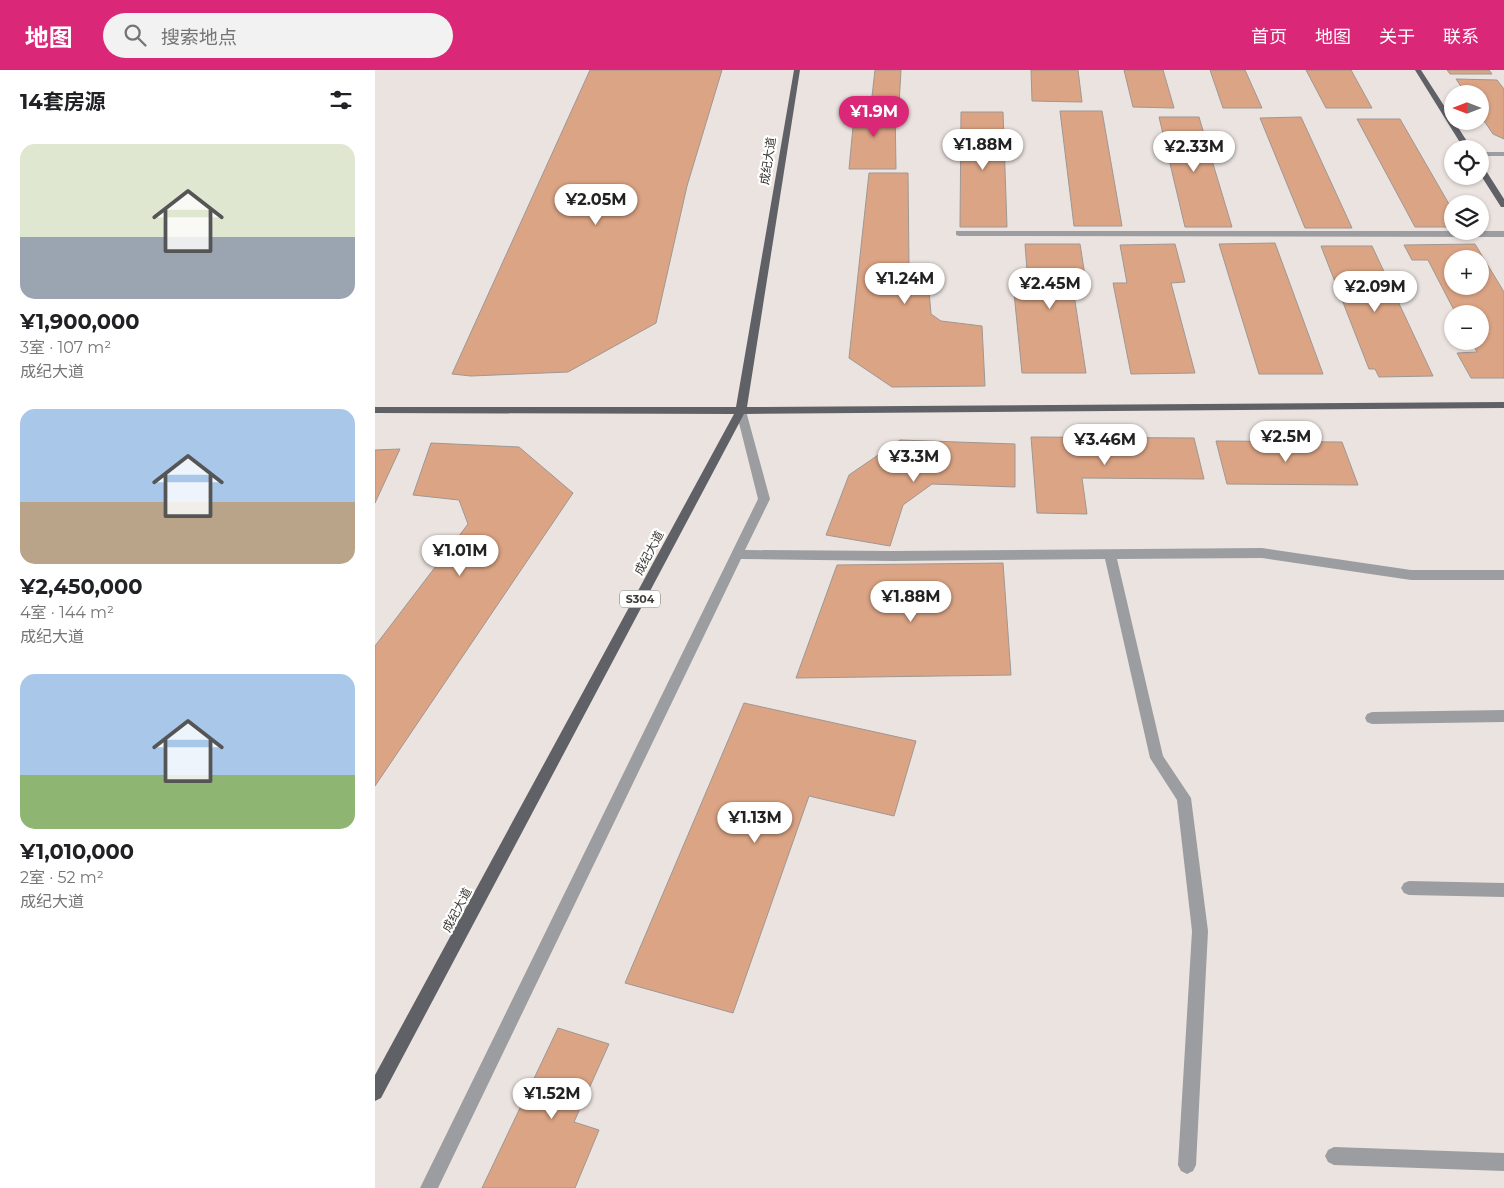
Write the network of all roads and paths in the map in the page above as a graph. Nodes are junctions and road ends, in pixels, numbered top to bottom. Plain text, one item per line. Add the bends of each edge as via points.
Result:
1 (797, 70) edge
2 (1418, 70) edge
3 (1462, 140) edge
4 (1489, 154) edge
5 (1504, 154) edge
6 (1489, 182) edge
7 (1504, 205) edge
8 (959, 233) dead end
9 (1504, 234) edge
10 (1504, 405) edge
11 (375, 410) edge
12 (741, 411) junction
13 (738, 554) junction
14 (1110, 554) junction
15 (1504, 575) edge
16 (1504, 716) edge
17 (1372, 718) dead end
18 (1409, 888) dead end
19 (1504, 890) edge
20 (375, 1092) edge
21 (1334, 1156) dead end
22 (1504, 1162) edge
23 (1187, 1165) dead end
24 (429, 1188) edge

1 - 12 main road, 成纪大道 / S304
2 - 3 main road
4 - 5 street
6 - 7 main road
8 - 9 street
10 - 12 main road
11 - 12 main road
12 - 13 street via 764,499
12 - 20 main road, 成纪大道 / S304
13 - 14 street
13 - 24 street
14 - 15 street via 1262,553 1411,574
14 - 23 street via 1157,758 1184,798 1200,931
16 - 17 street
18 - 19 street
21 - 22 street

